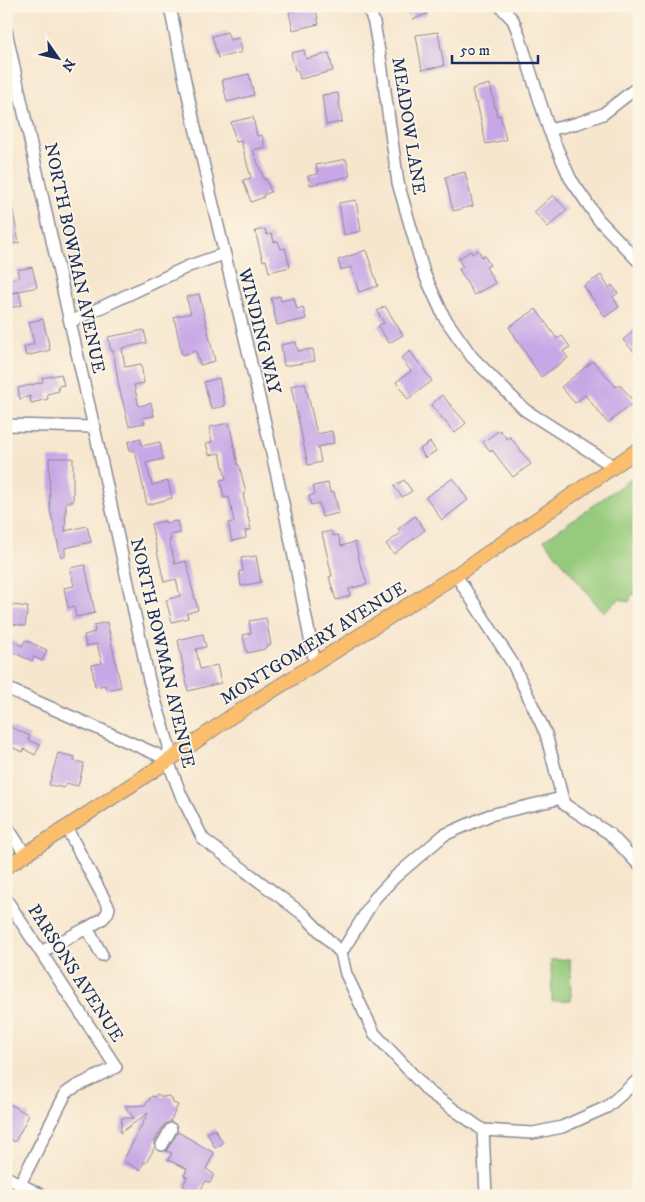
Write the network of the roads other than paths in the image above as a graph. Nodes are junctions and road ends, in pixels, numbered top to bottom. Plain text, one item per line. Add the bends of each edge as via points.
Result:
1 (170, 6) edge
2 (368, 6) edge
3 (504, 8) edge
4 (6, 31) edge
5 (639, 86) edge
6 (549, 130) junction
7 (224, 254) junction
8 (639, 262) edge
9 (70, 322) junction
10 (6, 425) edge
11 (95, 427) junction
12 (639, 449) edge
13 (614, 466) junction
14 (456, 575) junction
15 (315, 664) junction
16 (6, 688) edge
17 (168, 761) junction
18 (562, 798) junction
19 (6, 825) edge
20 (66, 827) junction
21 (25, 854) junction
22 (8, 863) edge
23 (639, 865) edge
24 (6, 899) edge
25 (87, 928) junction
26 (41, 952) junction
27 (341, 953) junction
28 (102, 955) dead end
29 (639, 1079) edge
30 (171, 1129) dead end
31 (483, 1130) junction
32 (162, 1145) dead end
33 (6, 1177) edge
34 (19, 1190) edge
35 (43, 1196) edge
36 (486, 1196) edge

1 - 7 street, WINDING WAY
2 - 13 street, MEADOW LANE via 381,63 398,183 424,273 444,317 472,357 525,410
3 - 6 street via 518,32
4 - 9 street, NORTH BOWMAN AVENUE
5 - 6 street via 603,114
6 - 8 street via 570,178 598,219
7 - 9 street via 189,266
7 - 15 street, WINDING WAY via 275,468
9 - 11 street, NORTH BOWMAN AVENUE
10 - 11 street
11 - 17 street, NORTH BOWMAN AVENUE via 147,672 169,746
12 - 13 main road, MONTGOMERY AVENUE
13 - 14 main road, MONTGOMERY AVENUE
14 - 15 main road, MONTGOMERY AVENUE
14 - 18 street via 513,664 546,734
15 - 17 main road, MONTGOMERY AVENUE
16 - 17 street
17 - 20 main road, MONTGOMERY AVENUE
17 - 27 street, NORTH BOWMAN AVENUE via 204,839 304,915
18 - 23 street via 564,804 610,834
18 - 27 street via 490,815 444,835 376,898
19 - 21 street
20 - 21 main road, MONTGOMERY AVENUE
20 - 25 street via 109,908 103,919
21 - 22 main road, MONTGOMERY AVENUE
24 - 26 street, PARSONS AVENUE
25 - 26 street
25 - 28 street
26 - 34 street, PARSONS AVENUE via 116,1067 66,1094
27 - 31 street, NORTH BOWMAN AVENUE via 346,974 374,1033 430,1092
29 - 31 street via 607,1107 562,1127 533,1132
30 - 32 street
31 - 36 street
33 - 34 street
34 - 35 street

